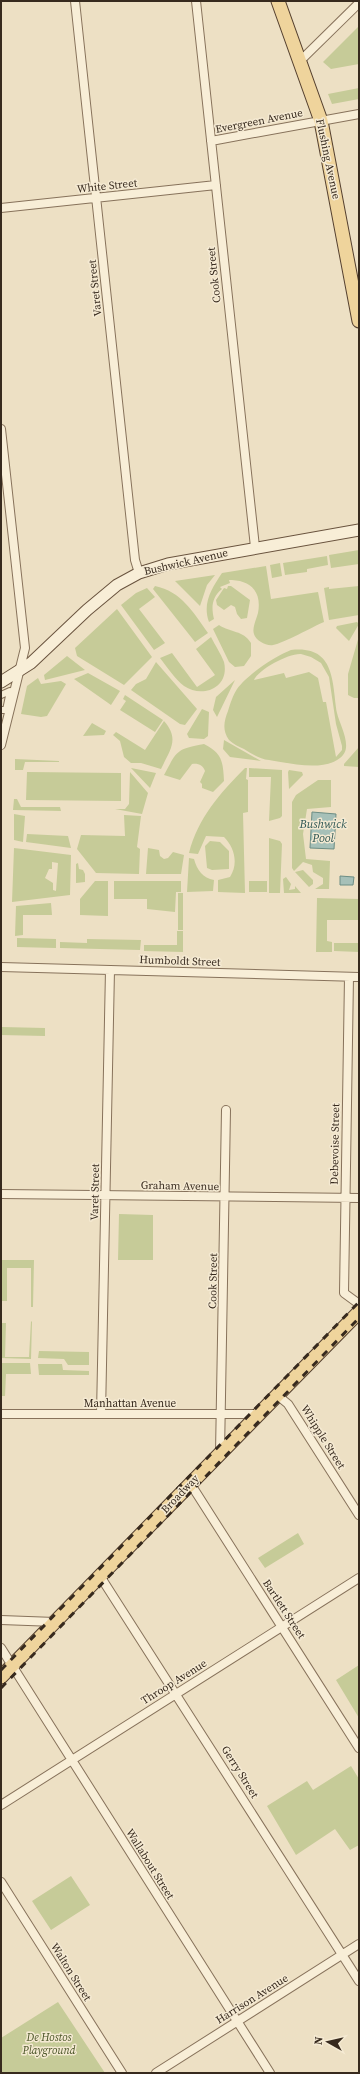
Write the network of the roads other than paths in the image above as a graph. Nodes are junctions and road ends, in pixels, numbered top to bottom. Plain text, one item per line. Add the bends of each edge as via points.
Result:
1 (75, 1) edge
2 (196, 1) edge
3 (278, 1) edge
4 (359, 3) edge
5 (300, 62) junction
6 (359, 114) edge
7 (321, 121) junction
8 (211, 141) junction
9 (216, 185) junction
10 (96, 198) junction
11 (1, 208) edge
12 (358, 304) edge
13 (359, 321) edge
14 (1, 429) edge
15 (359, 530) edge
16 (255, 547) junction
17 (139, 573) junction
18 (19, 671) junction
19 (1, 682) edge
20 (1, 695) edge
21 (1, 710) edge
22 (1, 745) edge
23 (1, 966) edge
24 (110, 970) junction
25 (350, 977) junction
26 (359, 977) edge
27 (226, 1110) dead end
28 (1, 1194) edge
29 (106, 1195) junction
30 (225, 1198) junction
31 (345, 1198) junction
32 (359, 1198) edge
33 (359, 1304) edge
34 (359, 1312) edge
35 (277, 1394) junction
36 (1, 1414) edge
37 (101, 1414) junction
38 (221, 1414) junction
39 (258, 1414) junction
40 (220, 1453) junction
41 (190, 1484) junction
42 (359, 1515) edge
43 (100, 1576) junction
44 (359, 1578) edge
45 (1, 1620) edge
46 (55, 1622) junction
47 (282, 1627) junction
48 (1, 1648) edge
49 (12, 1666) junction
50 (1, 1677) edge
51 (177, 1694) junction
52 (359, 1748) edge
53 (72, 1760) junction
54 (1, 1805) edge
55 (1, 1882) edge
56 (359, 1944) edge
57 (343, 1955) junction
58 (359, 1981) edge
59 (237, 2022) junction
60 (122, 2073) edge
61 (156, 2073) edge
62 (270, 2073) edge

1 - 10 street, Varet Street
2 - 8 street, Cook Street
3 - 5 main road, Flushing Avenue
4 - 5 street
5 - 7 main road, Flushing Avenue
6 - 7 street, Evergreen Avenue
7 - 8 street, Evergreen Avenue
7 - 12 main road, Flushing Avenue
8 - 9 street, Cook Street
9 - 10 street, White Street
9 - 16 street, Cook Street
10 - 11 street, White Street
10 - 17 street, Varet Street via 135,560
12 - 13 main road, Flushing Avenue
14 - 18 street via 25,648
15 - 16 main road, Bushwick Avenue
16 - 17 main road, Bushwick Avenue via 168,564
17 - 18 main road, Bushwick Avenue via 117,585
18 - 19 main road, Bushwick Avenue
18 - 22 street
20 - 21 street via 10,691 6,710
23 - 24 street, Humboldt Street
24 - 25 street, Humboldt Street
24 - 29 street, Varet Street
25 - 26 street, Humboldt Street
25 - 31 street, Debevoise Street
27 - 30 street, Cook Street
28 - 29 street, Graham Avenue
29 - 30 street, Graham Avenue
29 - 37 street, Varet Street
30 - 31 street, Graham Avenue
30 - 38 street, Cook Street
31 - 32 street, Graham Avenue
31 - 33 street, Debevoise Street via 344,1293
34 - 35 main road, Broadway
35 - 39 main road, Broadway
35 - 42 street, Whipple Street via 288,1404
36 - 37 street, Manhattan Avenue
37 - 38 street, Manhattan Avenue
38 - 39 street, Manhattan Avenue
38 - 40 street, Cook Street
39 - 40 main road, Broadway
40 - 41 main road, Broadway
41 - 43 main road, Broadway
41 - 47 street, Bartlett Street
43 - 46 main road, Broadway
43 - 51 street, Gerry Street
44 - 47 street, Throop Avenue
45 - 46 street
46 - 49 main road, Broadway
47 - 51 street, Throop Avenue
47 - 52 street, Bartlett Street
48 - 49 street, Wallabout Street
49 - 50 main road, Broadway
49 - 53 street, Wallabout Street
51 - 53 street, Throop Avenue
51 - 57 street, Gerry Street
53 - 54 street, Throop Avenue
53 - 59 street, Wallabout Street
55 - 60 street, Walton Street
56 - 57 street, Harrison Avenue
57 - 58 street, Gerry Street
57 - 59 street, Harrison Avenue
59 - 61 street, Harrison Avenue
59 - 62 street, Wallabout Street

